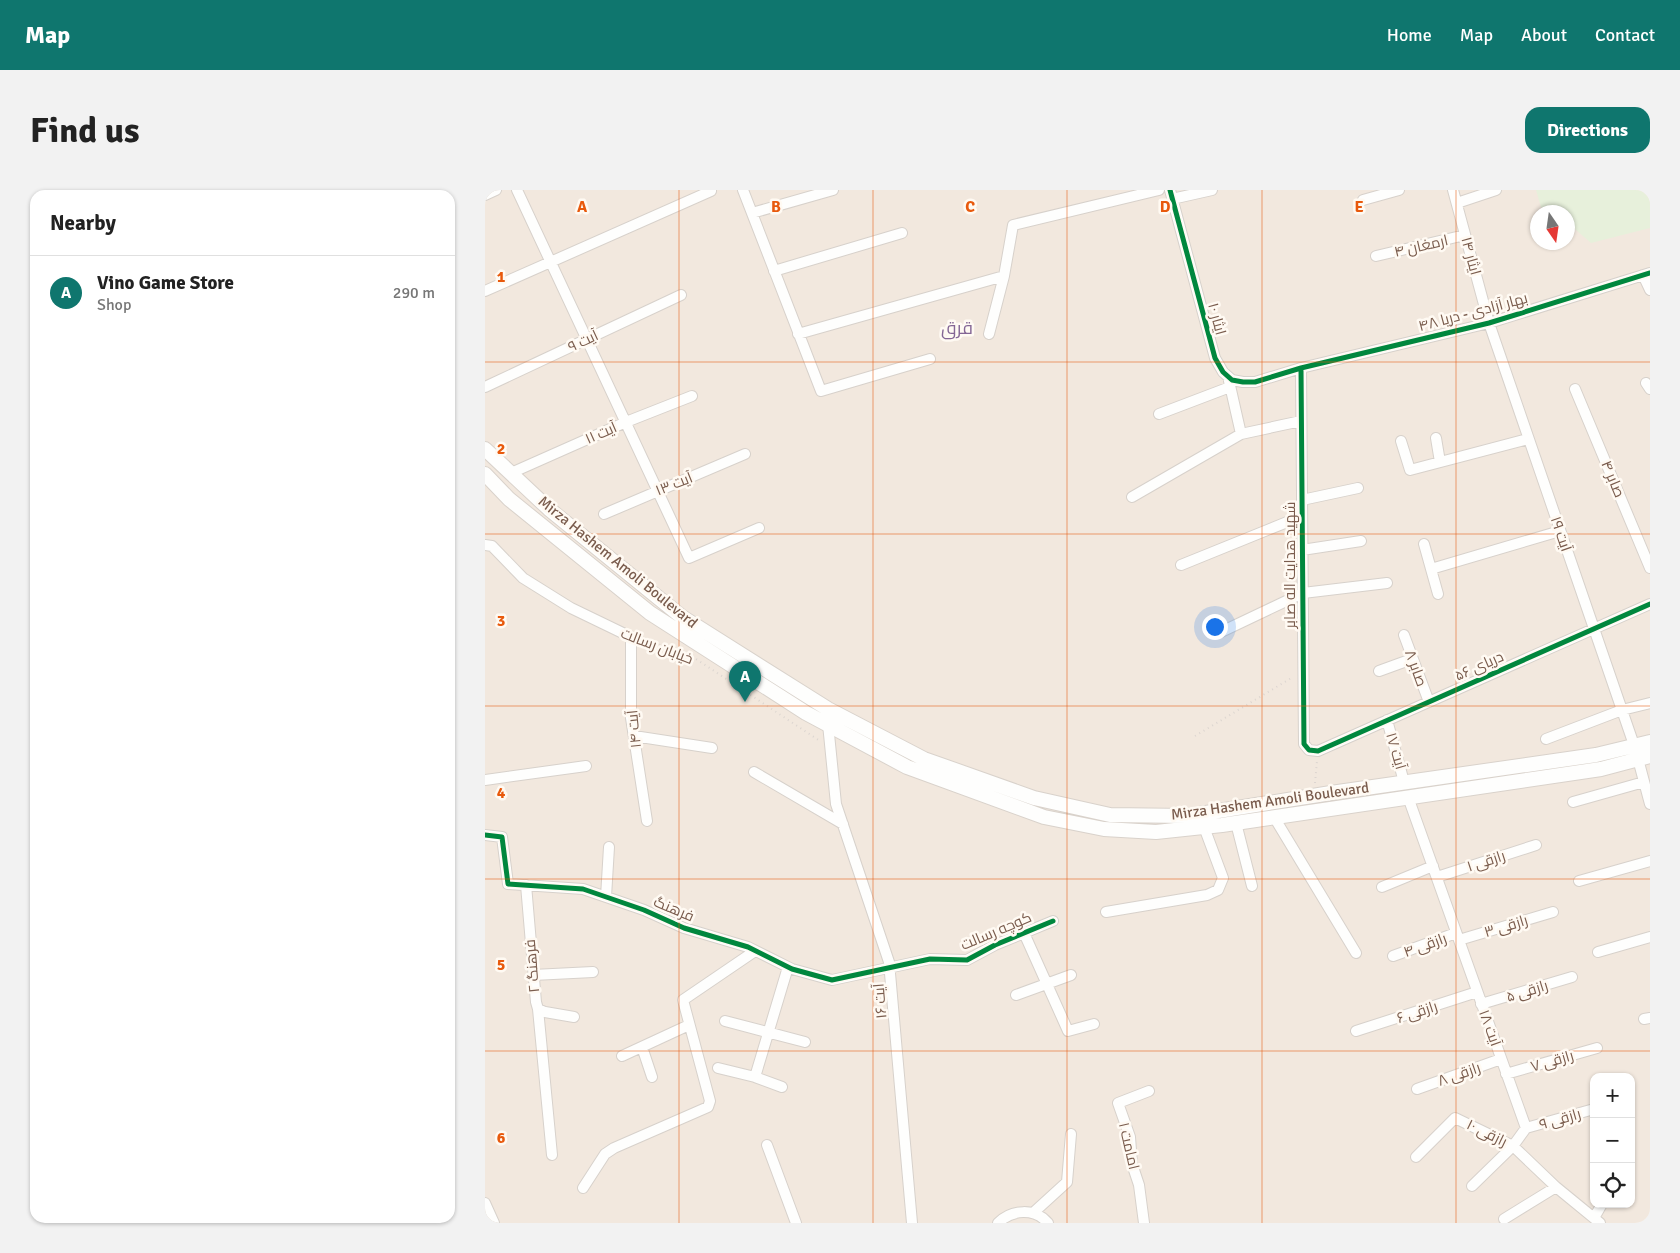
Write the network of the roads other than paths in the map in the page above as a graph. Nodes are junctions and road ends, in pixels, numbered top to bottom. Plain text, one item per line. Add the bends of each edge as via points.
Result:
1 (496, 190) edge
2 (517, 190) edge
3 (743, 190) edge
4 (833, 190) edge
5 (1159, 190) edge
6 (1212, 190) edge
7 (1399, 190) edge
8 (1453, 190) edge
9 (1495, 190) edge
10 (711, 191) edge
11 (485, 195) edge
12 (1171, 195) edge
13 (1363, 200) dead end
14 (1457, 202) junction
15 (751, 213) junction
16 (902, 233) dead end
17 (1465, 235) junction
18 (1376, 256) dead end
19 (550, 261) junction
20 (774, 271) junction
21 (1647, 274) edge
22 (1004, 276) junction
23 (1650, 290) edge
24 (485, 291) edge
25 (681, 295) dead end
26 (1489, 323) junction
27 (798, 334) junction
28 (989, 334) dead end
29 (587, 339) junction
30 (930, 359) dead end
31 (1301, 368) junction
32 (1229, 382) junction
33 (485, 387) edge
34 (1575, 390) dead end
35 (693, 396) dead end
36 (1159, 414) dead end
37 (1301, 421) junction
38 (625, 422) junction
39 (1241, 434) junction
40 (1436, 438) dead end
41 (1528, 438) junction
42 (1401, 441) dead end
43 (485, 449) edge
44 (745, 454) dead end
45 (1440, 462) junction
46 (511, 473) junction
47 (485, 474) edge
48 (1358, 488) dead end
49 (658, 490) junction
50 (1131, 497) dead end
51 (1302, 500) junction
52 (604, 514) dead end
53 (1302, 516) junction
54 (759, 528) dead end
55 (1560, 531) junction
56 (1361, 541) dead end
57 (1424, 544) dead end
58 (485, 545) edge
59 (1302, 550) junction
60 (1181, 565) dead end
61 (1650, 568) edge
62 (1431, 569) junction
63 (1387, 583) dead end
64 (1303, 593) junction
65 (1438, 594) dead end
66 (1650, 604) edge
67 (1595, 629) junction
68 (1221, 632) dead end
69 (1403, 635) dead end
70 (631, 637) joint
71 (1412, 659) junction
72 (756, 664) junction
73 (1379, 671) dead end
74 (748, 675) junction
75 (1429, 702) junction
76 (1650, 703) edge
77 (1622, 710) junction
78 (1387, 720) junction
79 (827, 724) junction
80 (634, 736) junction
81 (1546, 738) dead end
82 (1650, 742) edge
83 (1635, 746) junction
84 (712, 748) dead end
85 (1318, 751) joint
86 (1644, 758) edge
87 (586, 766) dead end
88 (754, 772) dead end
89 (485, 780) edge
90 (1405, 782) junction
91 (1644, 782) junction
92 (1316, 795) junction
93 (1408, 797) junction
94 (1294, 799) junction
95 (1573, 802) dead end
96 (1650, 804) edge
97 (1319, 810) junction
98 (1293, 814) junction
99 (1274, 817) junction
100 (647, 822) dead end
101 (1235, 822) junction
102 (843, 824) junction
103 (1204, 826) junction
104 (485, 835) edge
105 (1536, 845) dead end
106 (609, 847) dead end
107 (1650, 861) edge
108 (1433, 866) junction
109 (1437, 877) junction
110 (1579, 882) dead end
111 (526, 885) junction
112 (1252, 886) dead end
113 (1382, 887) dead end
114 (606, 897) junction
115 (1106, 912) dead end
116 (1553, 912) dead end
117 (1053, 921) dead end
118 (1024, 933) junction
119 (1458, 937) junction
120 (1650, 937) edge
121 (755, 951) junction
122 (1598, 952) dead end
123 (1356, 953) dead end
124 (1393, 956) dead end
125 (788, 967) junction
126 (890, 968) junction
127 (593, 972) dead end
128 (533, 975) junction
129 (1071, 975) dead end
130 (1572, 977) dead end
131 (1047, 984) junction
132 (1477, 992) junction
133 (1015, 995) dead end
134 (1481, 1004) junction
135 (538, 1009) junction
136 (574, 1017) dead end
137 (725, 1021) dead end
138 (1094, 1024) dead end
139 (689, 1025) junction
140 (1356, 1031) dead end
141 (768, 1034) junction
142 (805, 1042) dead end
143 (642, 1047) junction
144 (1597, 1048) dead end
145 (622, 1056) dead end
146 (1501, 1059) junction
147 (718, 1068) dead end
148 (1506, 1074) junction
149 (652, 1077) dead end
150 (755, 1077) junction
151 (782, 1086) dead end
152 (1417, 1089) dead end
153 (1149, 1091) dead end
154 (1590, 1110) edge
155 (1526, 1128) junction
156 (1071, 1134) dead end
157 (767, 1145) dead end
158 (1513, 1146) junction
159 (552, 1155) dead end
160 (1417, 1157) dead end
161 (1472, 1186) dead end
162 (1556, 1187) junction
163 (583, 1188) dead end
164 (485, 1204) edge
165 (1601, 1208) edge
166 (1033, 1213) junction
167 (1504, 1219) dead end
168 (1597, 1221) edge
169 (494, 1223) edge
170 (796, 1223) edge
171 (912, 1223) edge
172 (999, 1223) edge
173 (1048, 1223) edge
174 (1144, 1223) edge

1 - 11 street
2 - 19 street
3 - 15 street
4 - 15 street
5 - 22 street via 1013,224
6 - 12 street
7 - 13 street
8 - 14 street, ایثار ۱۴
9 - 14 street
10 - 19 street
12 - 32 street, ایثار ۱۰ via 1215,358
14 - 17 street, ایثار ۱۴
15 - 20 street
16 - 20 street
17 - 18 street, ارمغان ۴
17 - 26 street, ایثار ۱۴
19 - 24 street
19 - 29 street
20 - 27 street
21 - 23 street
21 - 26 street, بهار آزادی - دریا ۴۸
22 - 27 street
22 - 28 street
25 - 29 street, آیت ۹
26 - 31 street, بهار آزادی - دریا ۴۸
26 - 41 street, آیت ۱۹
27 - 30 street via 821,391
29 - 33 street, آیت ۹
29 - 38 street
31 - 32 street via 1255,382
31 - 37 street, شهید هدایت اله صابر
32 - 36 street
32 - 39 street, ایثار ۱۰
34 - 61 street, صابر ۴
35 - 38 street, آیت ۱۱
37 - 39 street
37 - 51 street, شهید هدایت اله صابر
38 - 46 street, آیت ۱۱
38 - 49 street
39 - 50 street
40 - 45 street
41 - 45 street
41 - 55 street, آیت ۱۹
42 - 45 street via 1410,470
43 - 46 main road, Mirza Hashem Amoli Boulevard
44 - 49 street, آیت ۱۳
46 - 72 main road, Mirza Hashem Amoli Boulevard via 549,509 682,617
47 - 74 main road, Mirza Hashem Amoli Boulevard via 509,499 650,613
48 - 51 street
49 - 52 street, آیت ۱۳
49 - 54 street via 689,558
51 - 53 street, شهید هدایت اله صابر
53 - 59 street, شهید هدایت اله صابر
53 - 60 street
55 - 62 street
55 - 67 street, آیت ۱۹
56 - 59 street
57 - 62 street
58 - 70 street, خیابان رسالت via 492,546 523,578 571,608
59 - 64 street, شهید هدایت اله صابر
62 - 65 street
63 - 64 street
64 - 68 street
64 - 85 street, شهید هدایت اله صابر via 1304,744 1309,750
66 - 67 street, دریای ۵۶
67 - 75 street, دریای ۵۶
67 - 77 street, آیت ۱۹
69 - 71 street, صابر ۸
70 - 80 street, آيت ۱۴
71 - 73 street
71 - 75 street, صابر ۸
72 - 74 main road
72 - 94 main road, Mirza Hashem Amoli Boulevard via 828,709 924,759 1034,798 1110,815 1177,816
74 - 79 main road, Mirza Hashem Amoli Boulevard
75 - 78 street, دریای ۵۶
76 - 77 street
77 - 81 street
77 - 83 street, آیت ۱۹
78 - 85 street, دریای ۵۶
78 - 90 street, آیت ۱۷
79 - 102 street, آیت ۱۶ via 836,804
79 - 103 main road, Mirza Hashem Amoli Boulevard via 907,767 1044,817 1104,829 1156,832
80 - 84 street
80 - 100 street, آيت ۱۴
82 - 83 main road, Mirza Hashem Amoli Boulevard
83 - 90 main road, Mirza Hashem Amoli Boulevard via 1596,755
86 - 91 street
86 - 93 main road, Mirza Hashem Amoli Boulevard via 1601,769
87 - 89 street
88 - 102 street
90 - 92 main road, Mirza Hashem Amoli Boulevard
91 - 95 street
91 - 96 street
92 - 94 main road, Mirza Hashem Amoli Boulevard
92 - 97 main road
93 - 97 main road, Mirza Hashem Amoli Boulevard
93 - 108 street, آیت ۱۸
94 - 98 main road via 1297,805
97 - 98 main road, Mirza Hashem Amoli Boulevard
98 - 99 main road, Mirza Hashem Amoli Boulevard
99 - 101 main road, Mirza Hashem Amoli Boulevard
99 - 123 street
101 - 103 main road, Mirza Hashem Amoli Boulevard
101 - 112 street
102 - 126 street, آیت ۱۶
103 - 115 street via 1223,878 1218,890 1207,895
104 - 111 street, فرهنگ via 502,837 507,884
105 - 109 street, رازقی ۱
106 - 114 street
107 - 110 street
108 - 109 street, آیت ۱۸
108 - 113 street
109 - 119 street, آیت ۱۸
111 - 114 street, فرهنگ via 583,888
111 - 128 street, فرهنگ ۲
114 - 121 street, فرهنگ via 684,928
116 - 119 street, رازقی ۳
117 - 118 street, کوچه رسالت
118 - 126 street, کوچه رسالت via 967,960 930,959
118 - 131 street
119 - 124 street, رازقی ۴
119 - 132 street, آیت ۱۸
120 - 122 street
121 - 125 street, فرهنگ
121 - 139 street via 683,1000
125 - 126 street, فرهنگ via 832,980
125 - 141 street
126 - 171 street, آیت ۱۶
127 - 128 street
128 - 135 street, فرهنگ ۲
129 - 131 street
130 - 134 street, رازقی ۵
131 - 133 street
131 - 138 street via 1068,1031
132 - 134 street, آیت ۱۸
132 - 140 street, رازقی ۶
134 - 146 street, آیت ۱۸
135 - 136 street, فرهنگ ۲
135 - 159 street
137 - 141 street
139 - 143 street
139 - 163 street via 710,1101 708,1107 614,1148 605,1154
141 - 142 street
141 - 150 street
143 - 145 street
143 - 149 street
144 - 148 street, رازقی ۷
146 - 148 street, آیت ۱۸
146 - 152 street, رازقی ۸
147 - 150 street
148 - 155 street, آیت ۱۸
150 - 151 street
153 - 174 street, امامت ۱ via 1118,1103 1130,1137
154 - 155 street, رازقی ۹
155 - 158 street
156 - 166 street via 1067,1182
157 - 170 street
158 - 160 street, رازقی ۱۰ via 1455,1118
158 - 161 street
158 - 162 street
162 - 167 street
162 - 168 street
164 - 169 street
165 - 168 street
166 - 172 street via 1011,1215
166 - 173 street

